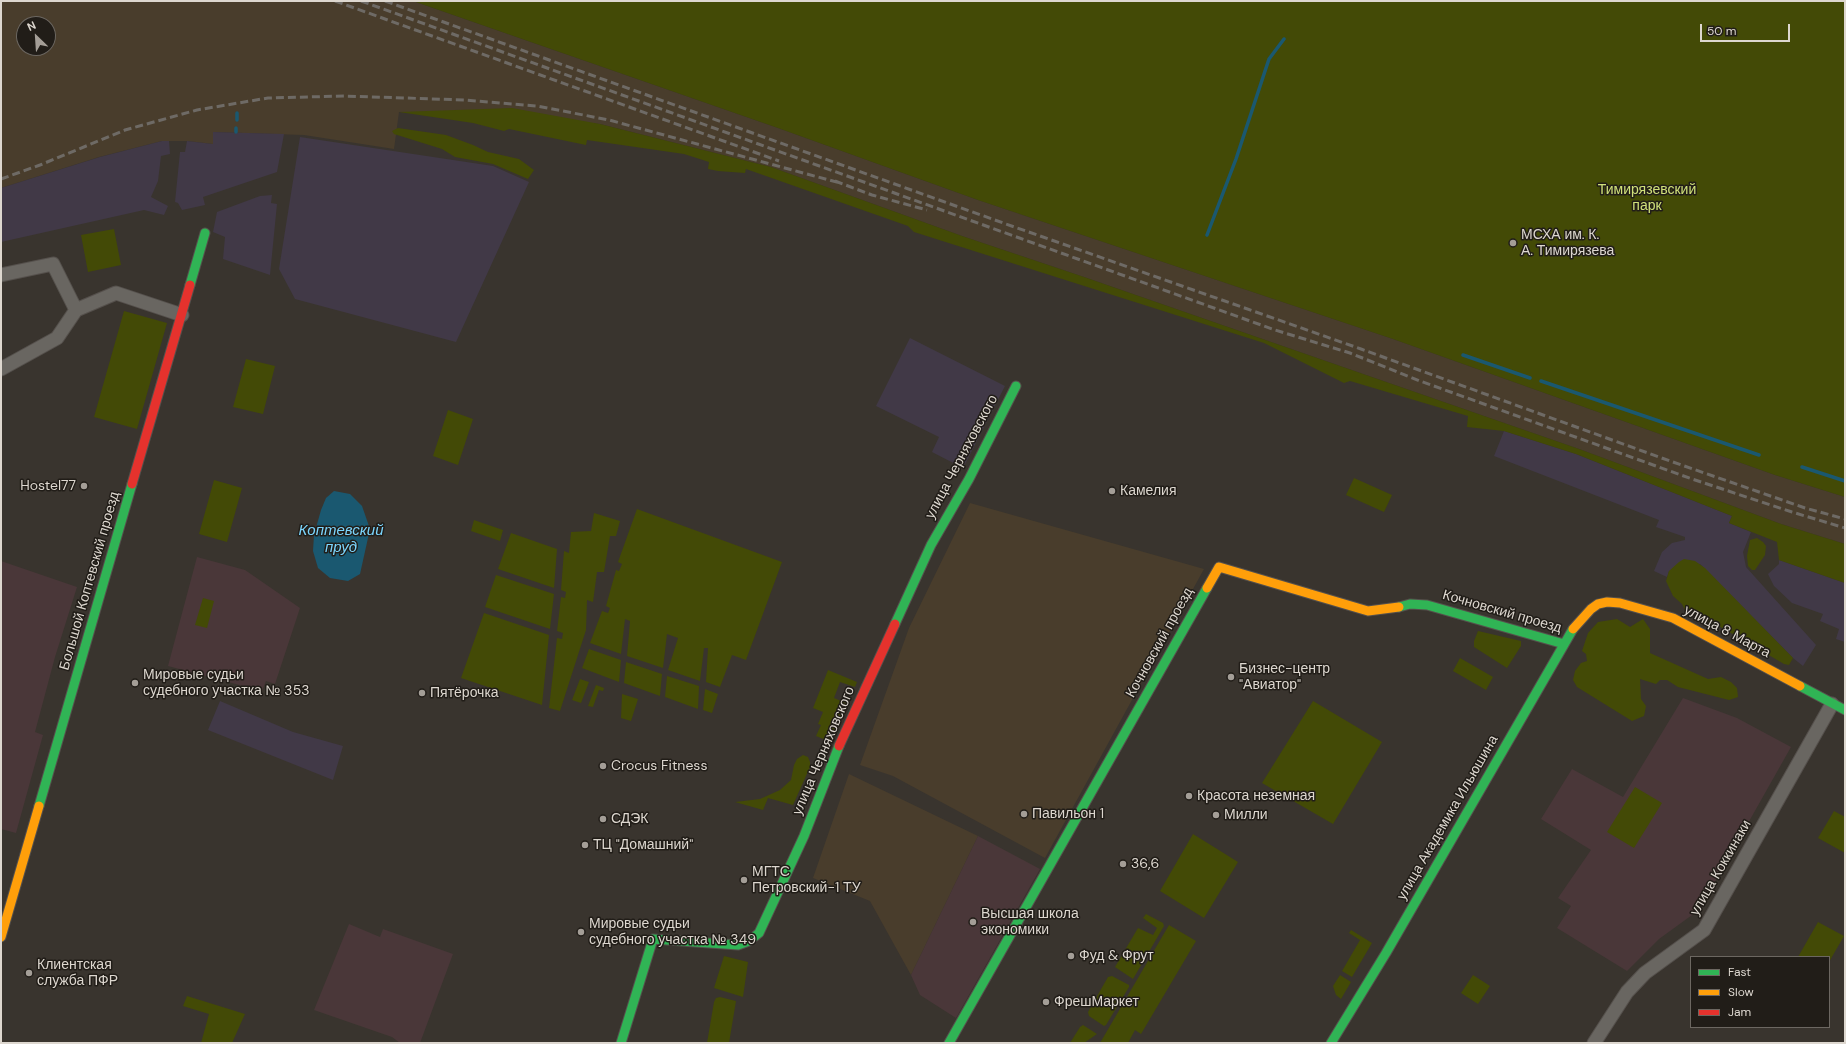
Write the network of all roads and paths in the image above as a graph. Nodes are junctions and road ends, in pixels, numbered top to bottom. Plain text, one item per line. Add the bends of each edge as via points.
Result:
1 (205, 233) dead end
2 (1, 275) edge
3 (76, 310) junction
4 (182, 315) junction
5 (1, 368) edge
6 (1016, 386) dead end
7 (1591, 609) joint
8 (1564, 644) junction
9 (1832, 704) junction
10 (1845, 710) edge
11 (1, 937) edge
12 (621, 1043) edge
13 (949, 1043) edge
14 (1331, 1043) edge
15 (1594, 1043) edge

1 - 4 street, Большой Коптевский проезд
2 - 3 street via 54,264
3 - 4 street via 116,293
3 - 5 street via 57,338
4 - 11 street, Большой Коптевский проезд
6 - 12 street, улица Черняховского via 969,479 928,552 832,761 804,836 759,934 738,945 653,939
7 - 8 street, улица Академика Ильюшина via 1575,626
7 - 9 street, улица 8 Марта via 1607,602 1620,603 1673,618
8 - 13 street, Кочновский проезд via 1427,605 1410,604 1368,611 1219,567
8 - 14 street, улица Академика Ильюшина via 1386,953
9 - 10 street, улица 8 Марта
9 - 15 street, улица Коккинаки via 1704,930 1645,973 1627,992

